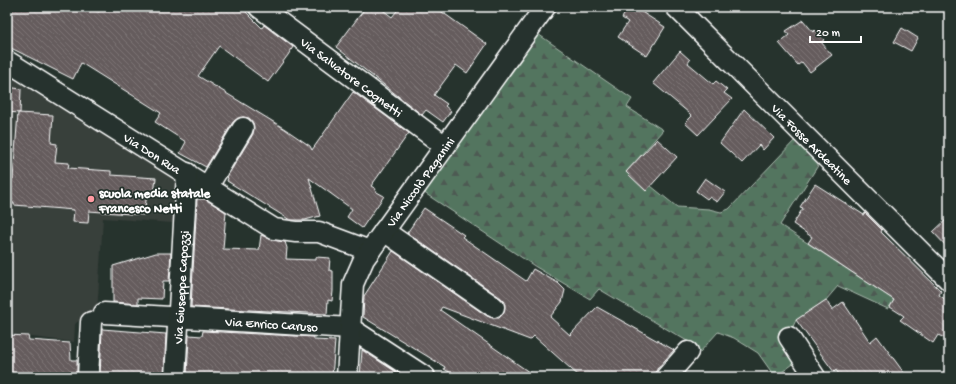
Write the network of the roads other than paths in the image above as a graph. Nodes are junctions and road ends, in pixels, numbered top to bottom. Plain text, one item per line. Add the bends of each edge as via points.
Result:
1 (259, 7) edge
2 (545, 7) edge
3 (676, 7) edge
4 (7, 61) edge
5 (243, 128) dead end
6 (445, 146) junction
7 (187, 173) junction
8 (208, 186) junction
9 (384, 231) junction
10 (370, 251) junction
11 (949, 280) edge
12 (494, 307) dead end
13 (179, 317) junction
14 (350, 328) junction
15 (789, 337) dead end
16 (688, 352) dead end
17 (88, 377) edge
18 (175, 377) edge
19 (346, 377) edge
20 (425, 377) edge
21 (666, 377) edge
22 (815, 377) edge

1 - 6 street, Via Salvatore Cognetti
2 - 6 street, Via Niccolò Paganini
3 - 11 street, Via Fosse Ardeatine
4 - 7 street, Via Don Rua
5 - 8 street
6 - 9 street, Via Niccolò Paganini
7 - 8 street, Via Don Rua
7 - 13 street, Via Giuseppe Capozzi
8 - 10 street, Via Don Rua via 274,229 320,232
9 - 10 street, Via Niccolò Paganini
9 - 12 street
10 - 14 street, Via Niccolò Paganini via 353,284
13 - 14 street, Via Enrico Caruso
13 - 17 street, Via Enrico Caruso via 97,317
13 - 18 street, Via Giuseppe Capozzi
14 - 19 street, Via Niccolò Paganini
14 - 20 street, Via Enrico Caruso
15 - 22 street
16 - 21 street

